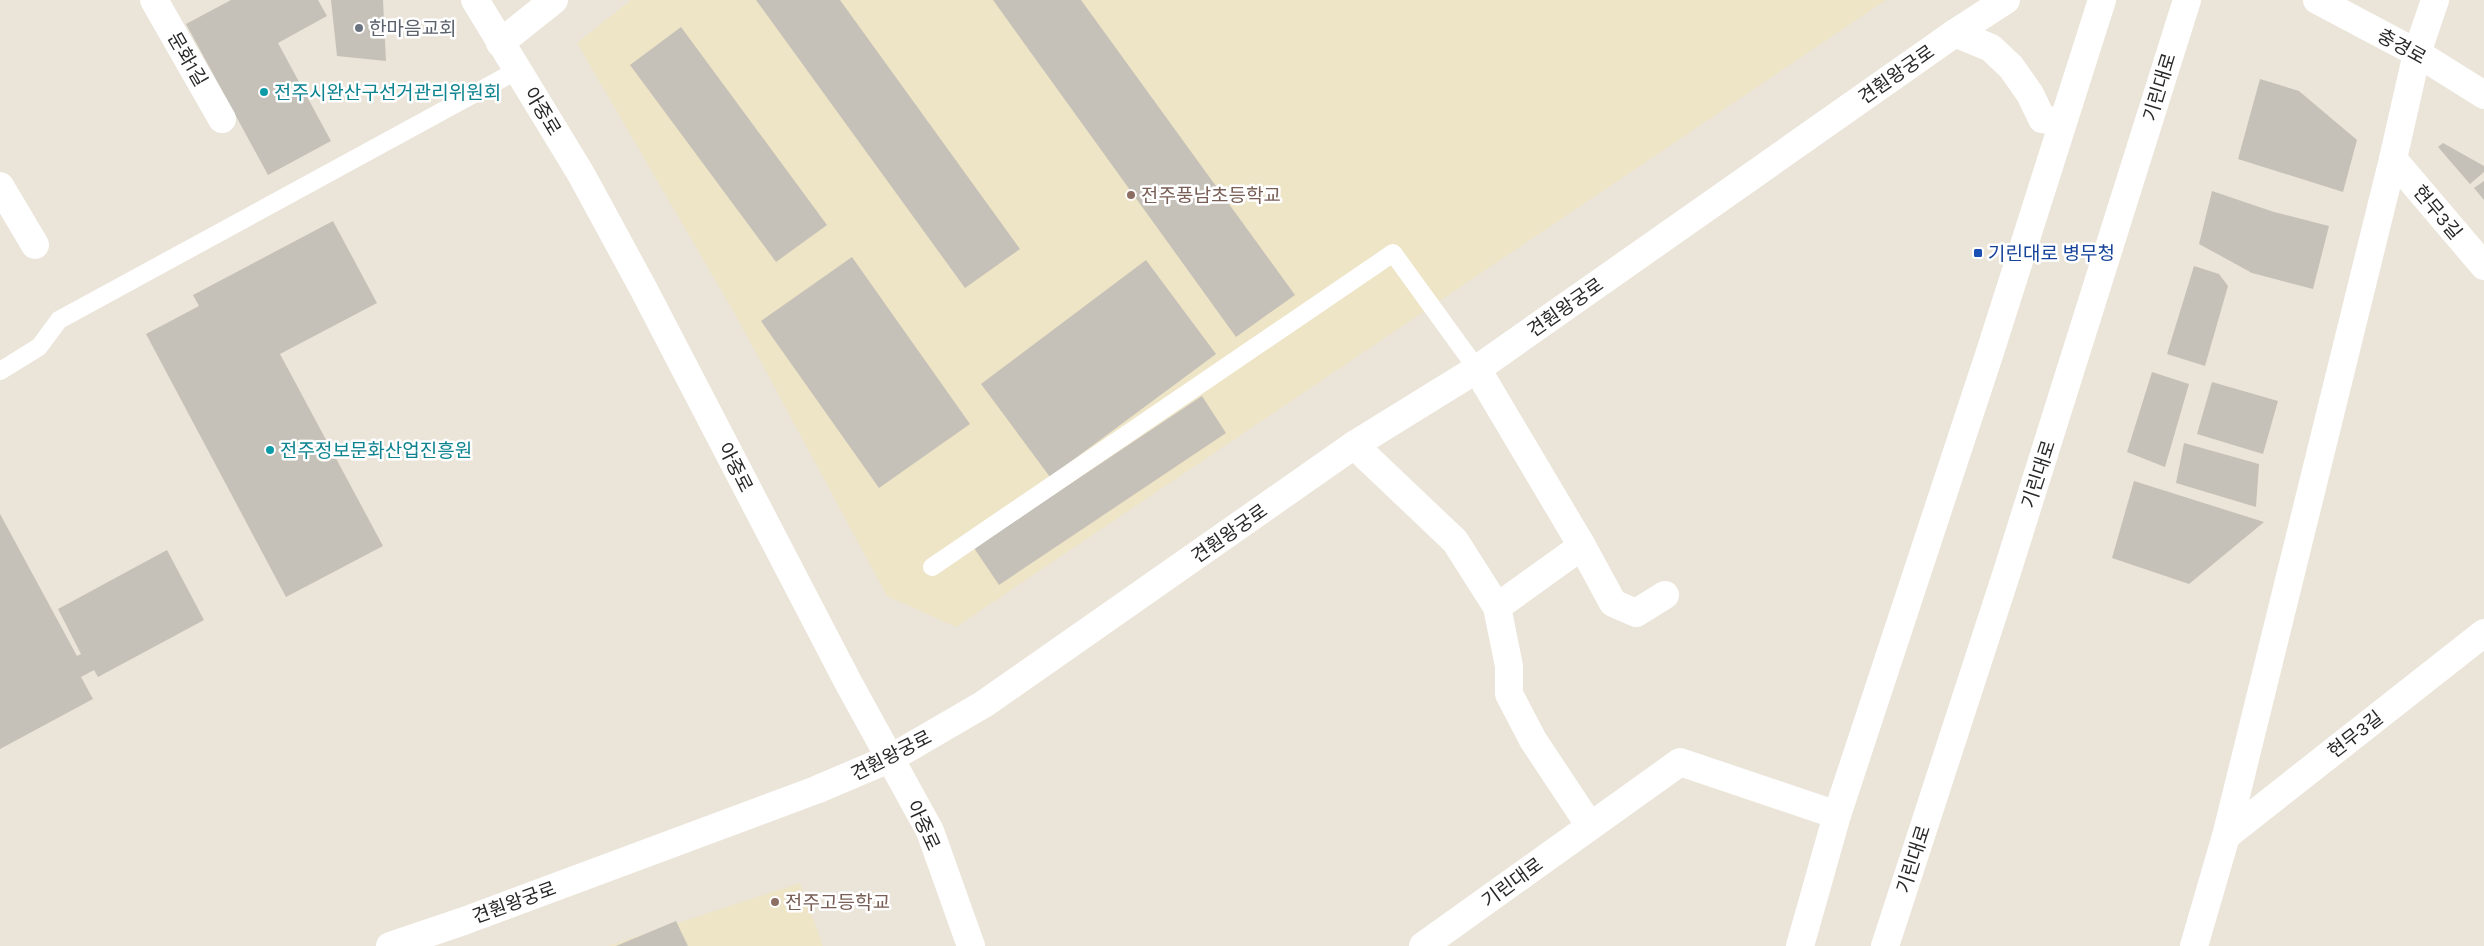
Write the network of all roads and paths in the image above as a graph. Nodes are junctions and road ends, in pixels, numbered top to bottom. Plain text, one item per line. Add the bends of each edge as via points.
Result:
1 (154, 0) edge
2 (554, 0) edge
3 (2006, 0) edge
4 (2102, 0) edge
5 (2187, 0) edge
6 (2317, 0) edge
7 (2435, 0) edge
8 (479, 3) edge
9 (1955, 33) junction
10 (500, 43) junction
11 (2416, 53) junction
12 (518, 70) junction
13 (2484, 95) edge
14 (222, 119) dead end
15 (2061, 122) junction
16 (2393, 159) junction
17 (0, 186) edge
18 (35, 245) dead end
19 (2484, 266) edge
20 (1477, 369) junction
21 (0, 371) edge
22 (1354, 445) junction
23 (1582, 546) junction
24 (932, 566) dead end
25 (1665, 595) dead end
26 (1497, 606) junction
27 (2484, 633) edge
28 (891, 758) junction
29 (1837, 814) junction
30 (1590, 826) junction
31 (2226, 836) junction
32 (1428, 944) edge
33 (390, 946) edge
34 (971, 946) edge
35 (1800, 946) edge
36 (1885, 946) edge
37 (2194, 946) edge

1 - 14 street, 문화1길
2 - 10 street
3 - 9 street, 견훤왕궁로
4 - 15 street
5 - 36 street, 기린대로
6 - 11 street, 충경로
7 - 11 street
8 - 10 street, 아중로
9 - 15 street via 1991,48 2016,74 2042,119
9 - 20 street, 견훤왕궁로
10 - 12 street, 아중로
11 - 13 street, 충경로
11 - 16 street
12 - 21 lane via 59,320 38,347
12 - 28 street, 아중로 via 581,174 643,288 848,682
15 - 29 street via 1990,352
16 - 19 street, 현무3길
16 - 31 street
17 - 18 street
20 - 22 street, 견훤왕궁로
20 - 23 street
20 - 24 lane via 1393,254
22 - 26 street via 1455,541
22 - 28 street, 견훤왕궁로 via 984,704
23 - 25 street via 1613,602 1636,613
23 - 26 street
26 - 30 street via 1509,666 1509,694 1533,740
27 - 31 street, 현무3길
28 - 33 street, 견훤왕궁로 via 816,790
28 - 34 street, 아중로 via 930,831
29 - 30 street, 기린대로 via 1680,762
29 - 35 street
30 - 32 street, 기린대로
31 - 37 street

